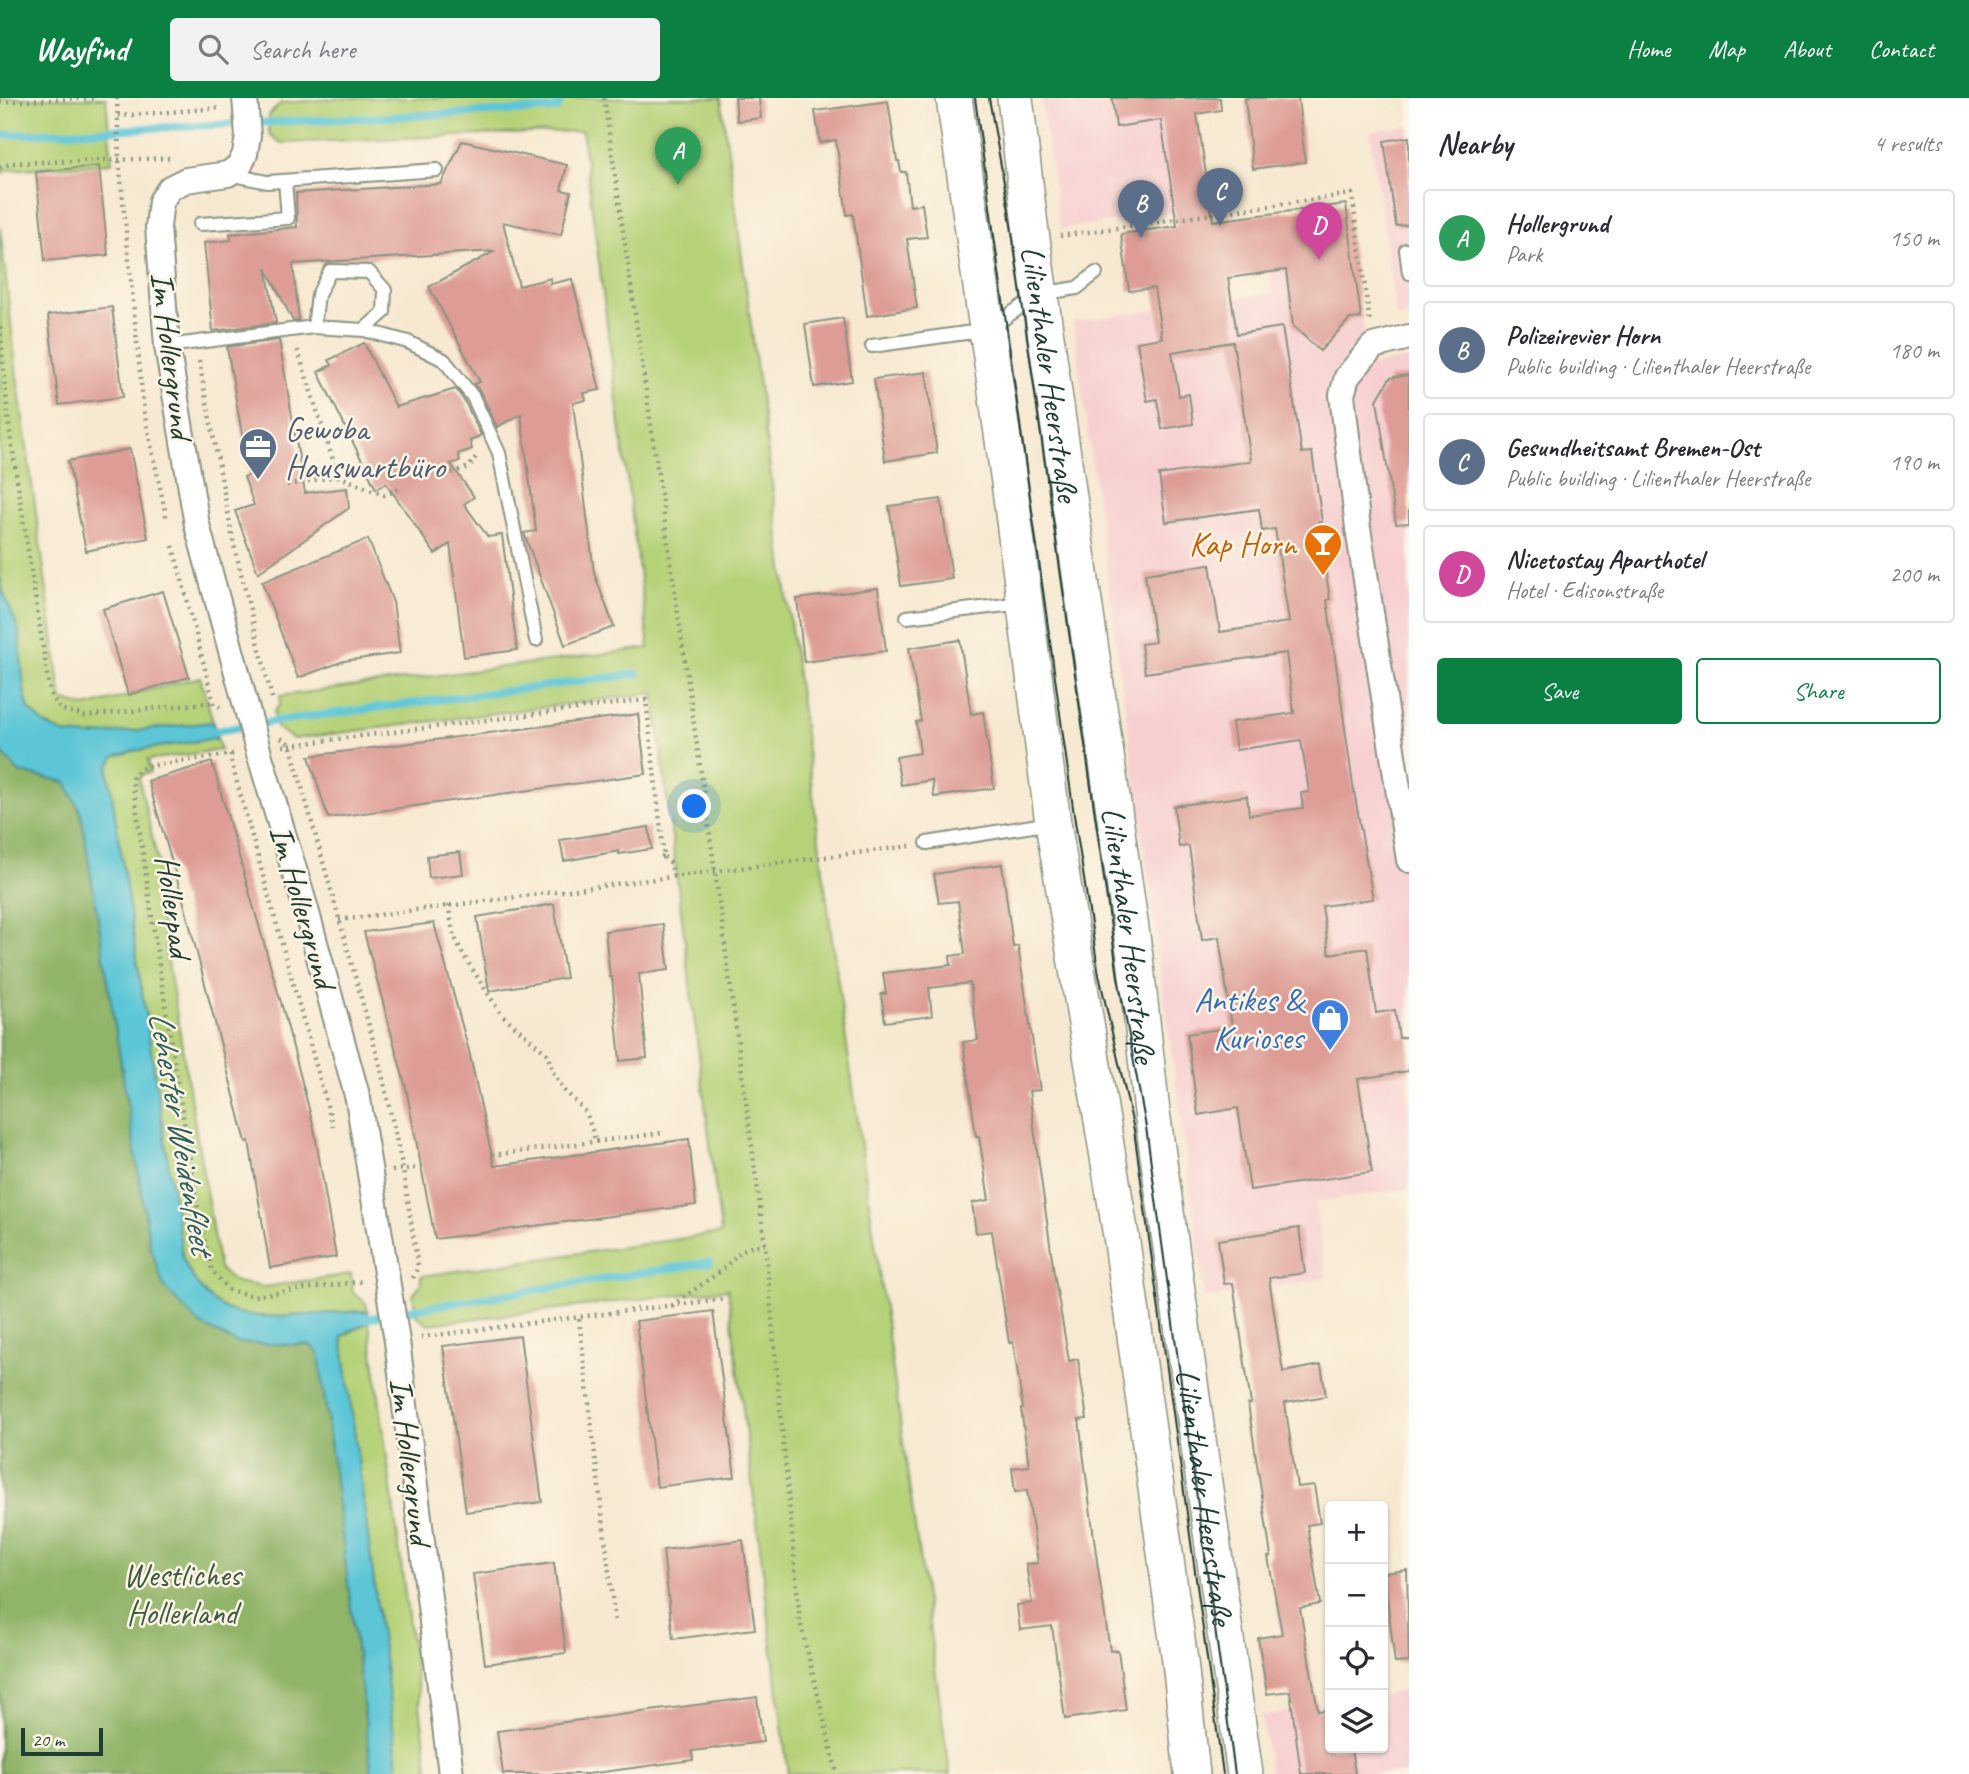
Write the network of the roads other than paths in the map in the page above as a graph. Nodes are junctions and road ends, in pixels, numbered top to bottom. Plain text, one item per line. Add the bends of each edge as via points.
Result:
1 (954, 98) edge
2 (1016, 98) edge
3 (246, 104) edge
4 (437, 170) dead end
5 (228, 174) junction
6 (285, 181) junction
7 (200, 224) dead end
8 (1406, 250) dead end
9 (1096, 272) dead end
10 (1409, 274) edge
11 (1040, 294) junction
12 (314, 327) junction
13 (364, 330) junction
14 (987, 330) junction
15 (1409, 337) edge
16 (167, 346) junction
17 (872, 346) dead end
18 (1025, 603) junction
19 (907, 617) dead end
20 (536, 640) dead end
21 (1053, 823) junction
22 (927, 843) road end
23 (1409, 860) edge
24 (452, 1774) edge
25 (1192, 1774) edge
26 (1245, 1774) edge

1 - 14 main road, Lilienthaler Heerstraße
2 - 11 main road, Lilienthaler Heerstraße
3 - 5 street via 245,153 240,165
4 - 6 lane
5 - 6 lane
5 - 16 street, Im Hollergrund via 186,180 170,188 160,201
6 - 7 lane via 288,218
8 - 10 lane
9 - 11 lane via 1077,288
11 - 14 lane
11 - 26 main road, Lilienthaler Heerstraße
12 - 13 lane
12 - 13 lane via 318,295 330,271 369,272 385,290 384,312
12 - 16 lane
13 - 20 lane via 408,342 444,360 473,397 499,453
14 - 17 lane
14 - 18 main road, Lilienthaler Heerstraße
15 - 23 street via 1373,346 1347,377 1342,395
16 - 24 street, Im Hollergrund via 197,525 358,1099 395,1333
18 - 19 lane
18 - 21 main road, Lilienthaler Heerstraße
21 - 22 lane
21 - 25 main road, Lilienthaler Heerstraße via 1122,1242

